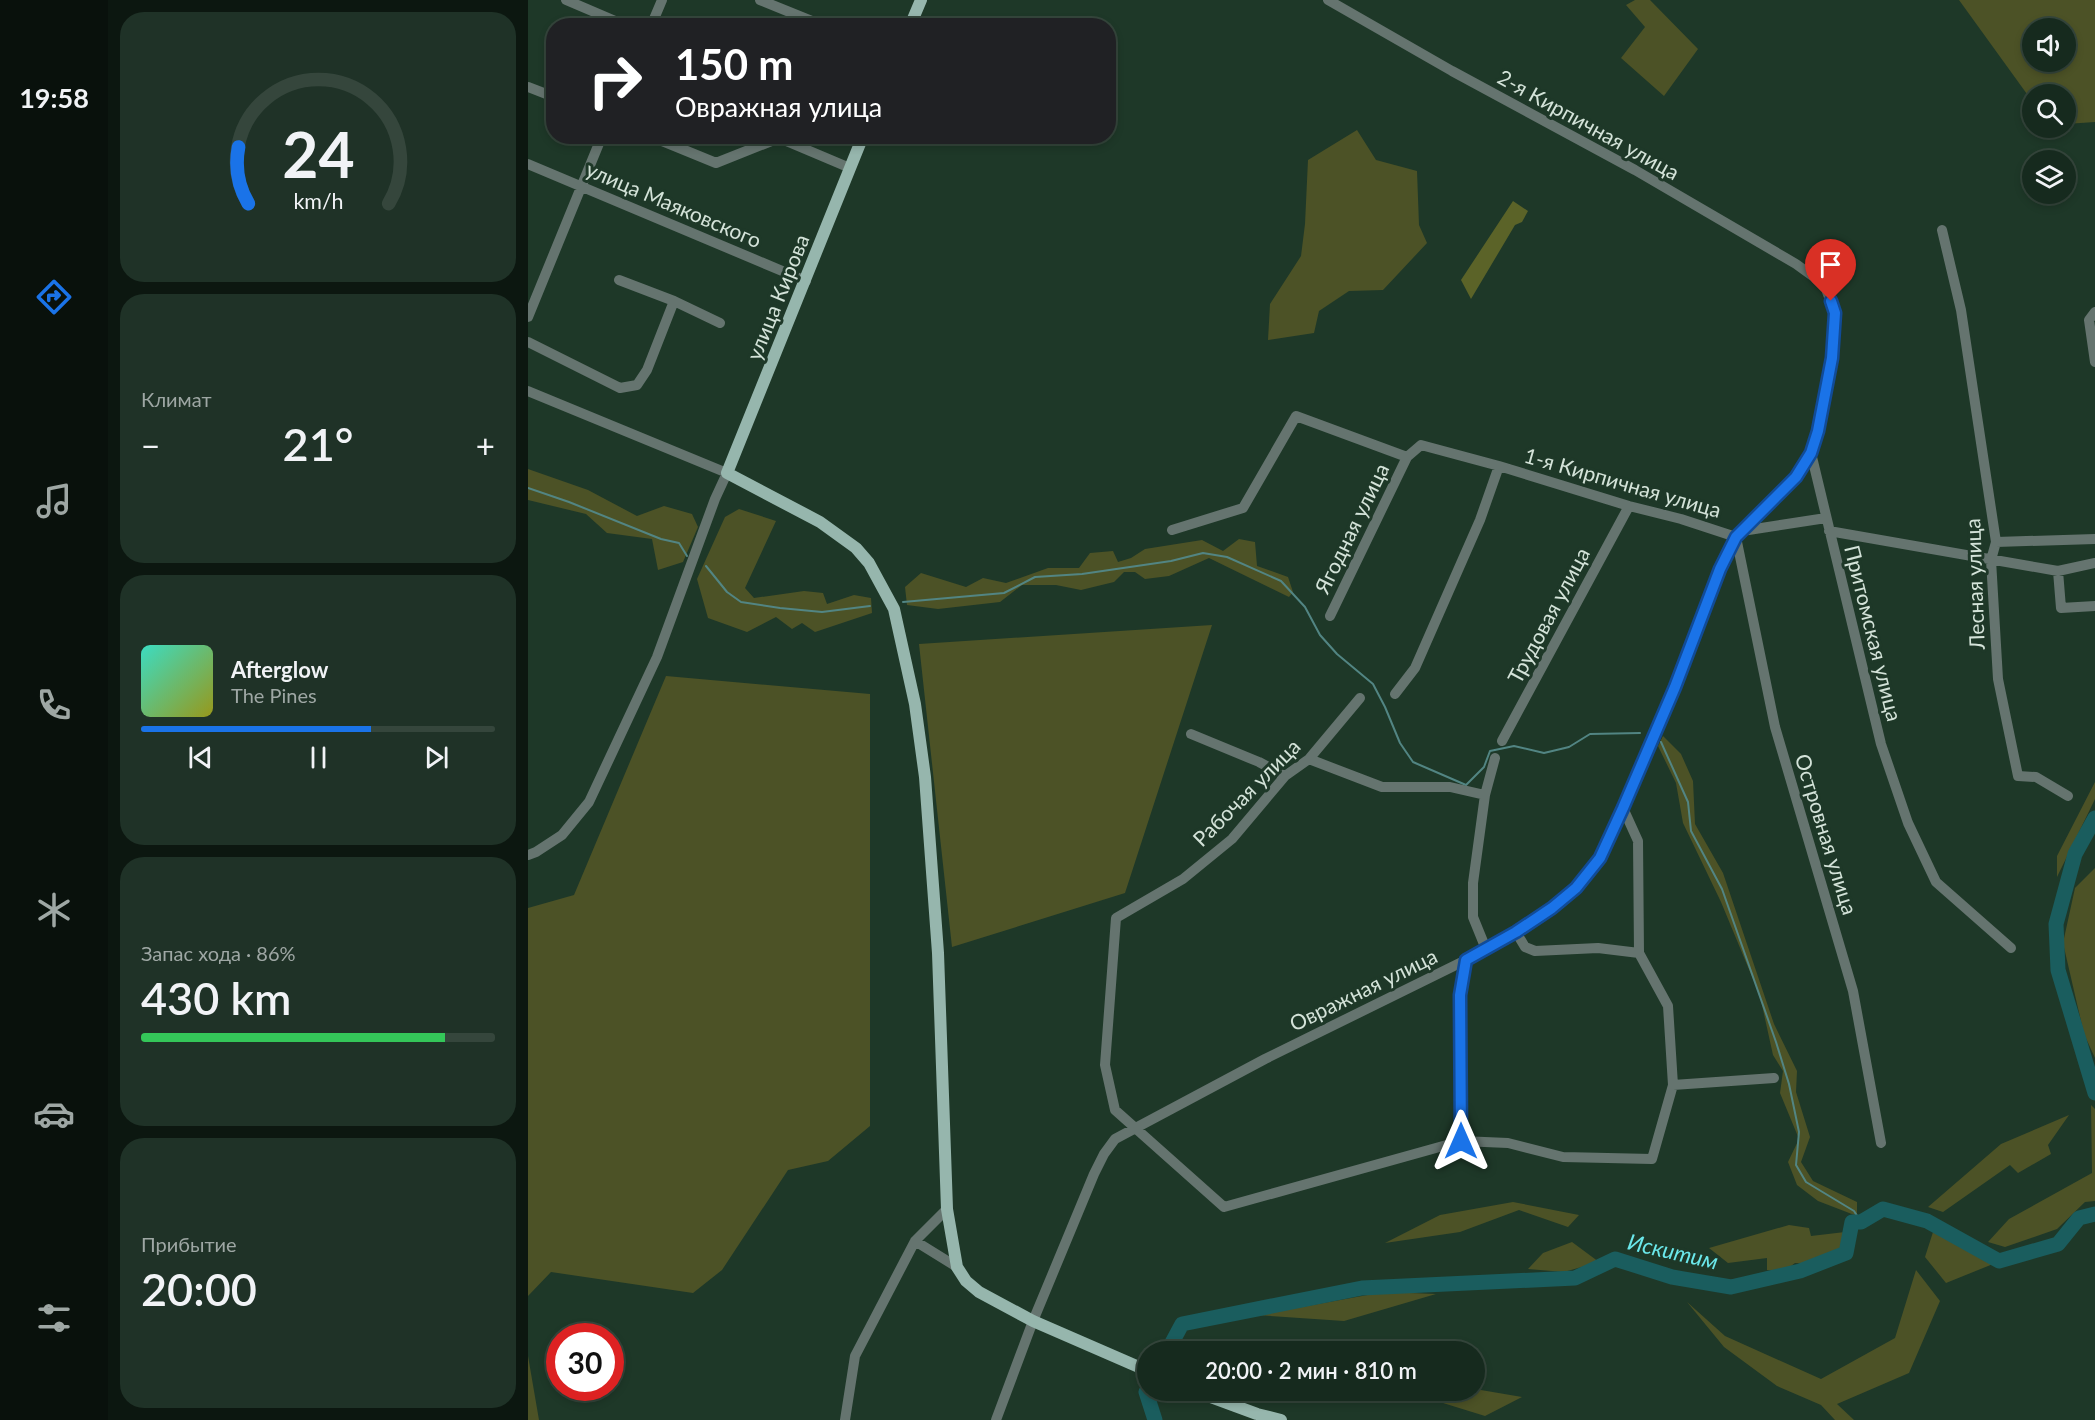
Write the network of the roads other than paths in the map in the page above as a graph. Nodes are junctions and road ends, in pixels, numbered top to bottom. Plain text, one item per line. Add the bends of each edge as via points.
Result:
1 (566, 0) edge
2 (662, 0) edge
3 (760, 0) edge
4 (921, 0) edge
5 (1328, 0) edge
6 (608, 18) edge
7 (654, 18) edge
8 (804, 18) edge
9 (913, 18) edge
10 (528, 87) edge
11 (546, 94) edge
12 (599, 144) edge
13 (670, 144) edge
14 (761, 144) edge
15 (794, 144) edge
16 (860, 144) edge
17 (528, 164) edge
18 (850, 168) junction
19 (582, 187) junction
20 (1942, 230) dead end
21 (619, 280) dead end
22 (806, 281) junction
23 (1826, 289) joint
24 (674, 301) junction
25 (2095, 312) edge
26 (528, 317) edge
27 (720, 323) dead end
28 (528, 342) edge
29 (2095, 362) edge
30 (528, 391) edge
31 (1811, 453) junction
32 (1407, 457) junction
33 (1499, 466) junction
34 (728, 473) junction
35 (1629, 506) junction
36 (1826, 518) junction
37 (1172, 530) dead end
38 (1829, 531) junction
39 (1739, 534) junction
40 (2095, 539) edge
41 (1996, 542) junction
42 (1991, 561) junction
43 (2095, 563) edge
44 (2058, 571) junction
45 (2095, 606) edge
46 (1330, 616) dead end
47 (1395, 694) dead end
48 (1360, 698) dead end
49 (1191, 734) dead end
50 (1502, 741) dead end
51 (1495, 758) dead end
52 (1309, 759) junction
53 (1285, 776) junction
54 (1485, 795) junction
55 (2068, 796) dead end
56 (1623, 808) junction
57 (528, 855) edge
58 (1516, 932) junction
59 (2011, 948) dead end
60 (1486, 949) junction
61 (1638, 953) junction
62 (1466, 960) junction
63 (1774, 1078) dead end
64 (1673, 1085) junction
65 (1134, 1128) junction
66 (1461, 1141) junction
67 (1881, 1143) dead end
68 (947, 1209) junction
69 (915, 1241) junction
70 (957, 1267) junction
71 (1033, 1321) junction
72 (1137, 1367) edge
73 (1220, 1401) edge
74 (845, 1420) edge
75 (996, 1420) edge
76 (1281, 1420) edge

1 - 6 street
2 - 7 street
3 - 8 street
4 - 9 main road
5 - 23 street, 2-я Кирпичная улица via 1654,181 1796,264
10 - 11 street
12 - 19 street
13 - 14 street via 716,163
15 - 18 street
16 - 18 main road, улица Кирова
17 - 19 street, улица Маяковского
18 - 22 main road, улица Кирова
19 - 22 street, улица Маяковского
19 - 26 street
20 - 41 street, Лесная улица via 1962,310
21 - 24 street
22 - 34 main road, улица Кирова
23 - 31 street, Притомская улица via 1835,313 1832,358
24 - 27 street
24 - 28 street via 647,370 637,385 620,388
25 - 29 street via 2089,320
30 - 34 street
31 - 36 street, Притомская улица
31 - 39 street, Овражная улица via 1796,477
32 - 33 street, 1-я Кирпичная улица via 1421,445
32 - 37 street via 1296,416 1244,508
32 - 46 street, Ягодная улица
33 - 35 street, 1-я Кирпичная улица
33 - 47 street via 1480,520 1415,668
34 - 57 street via 657,657 589,802 562,835
34 - 68 main road via 820,522 856,548 869,563 894,609 915,704 925,777 938,953
35 - 39 street, 1-я Кирпичная улица
35 - 50 street, Трудовая улица
36 - 38 street, Притомская улица
36 - 39 street, 1-я Кирпичная улица
38 - 42 street
38 - 59 street, Притомская улица via 1881,744 1908,823 1936,882
39 - 56 street, Овражная улица via 1720,569
39 - 67 street, Островная улица via 1775,727 1853,990
40 - 41 street
41 - 42 street, Лесная улица
42 - 44 street
42 - 55 street, Лесная улица via 1998,679 2018,776 2036,777
43 - 44 street
44 - 45 street via 2061,608
48 - 52 street, Рабочая улица
49 - 53 street
51 - 54 street
52 - 53 street, Рабочая улица
52 - 54 street via 1383,787 1450,787
53 - 65 street, Рабочая улица via 1232,839 1183,879 1116,918 1105,1065 1115,1110
54 - 60 street via 1473,883 1473,916
56 - 58 street, Овражная улица via 1600,858 1576,888
56 - 61 street via 1638,841
58 - 60 street, Овражная улица
58 - 61 street via 1525,947 1535,951 1598,948
60 - 62 street, Овражная улица
61 - 64 street via 1668,1005
62 - 65 street, Овражная улица
62 - 66 street via 1460,995
63 - 64 street
64 - 66 street via 1652,1159 1563,1157 1508,1143
65 - 66 street via 1224,1207
65 - 71 street, Овражная улица via 1115,1139 1104,1154
68 - 69 street
68 - 70 main road
69 - 70 street
69 - 74 street via 855,1356
70 - 71 main road via 979,1292
71 - 72 main road
71 - 75 street, Овражная улица
73 - 76 main road

